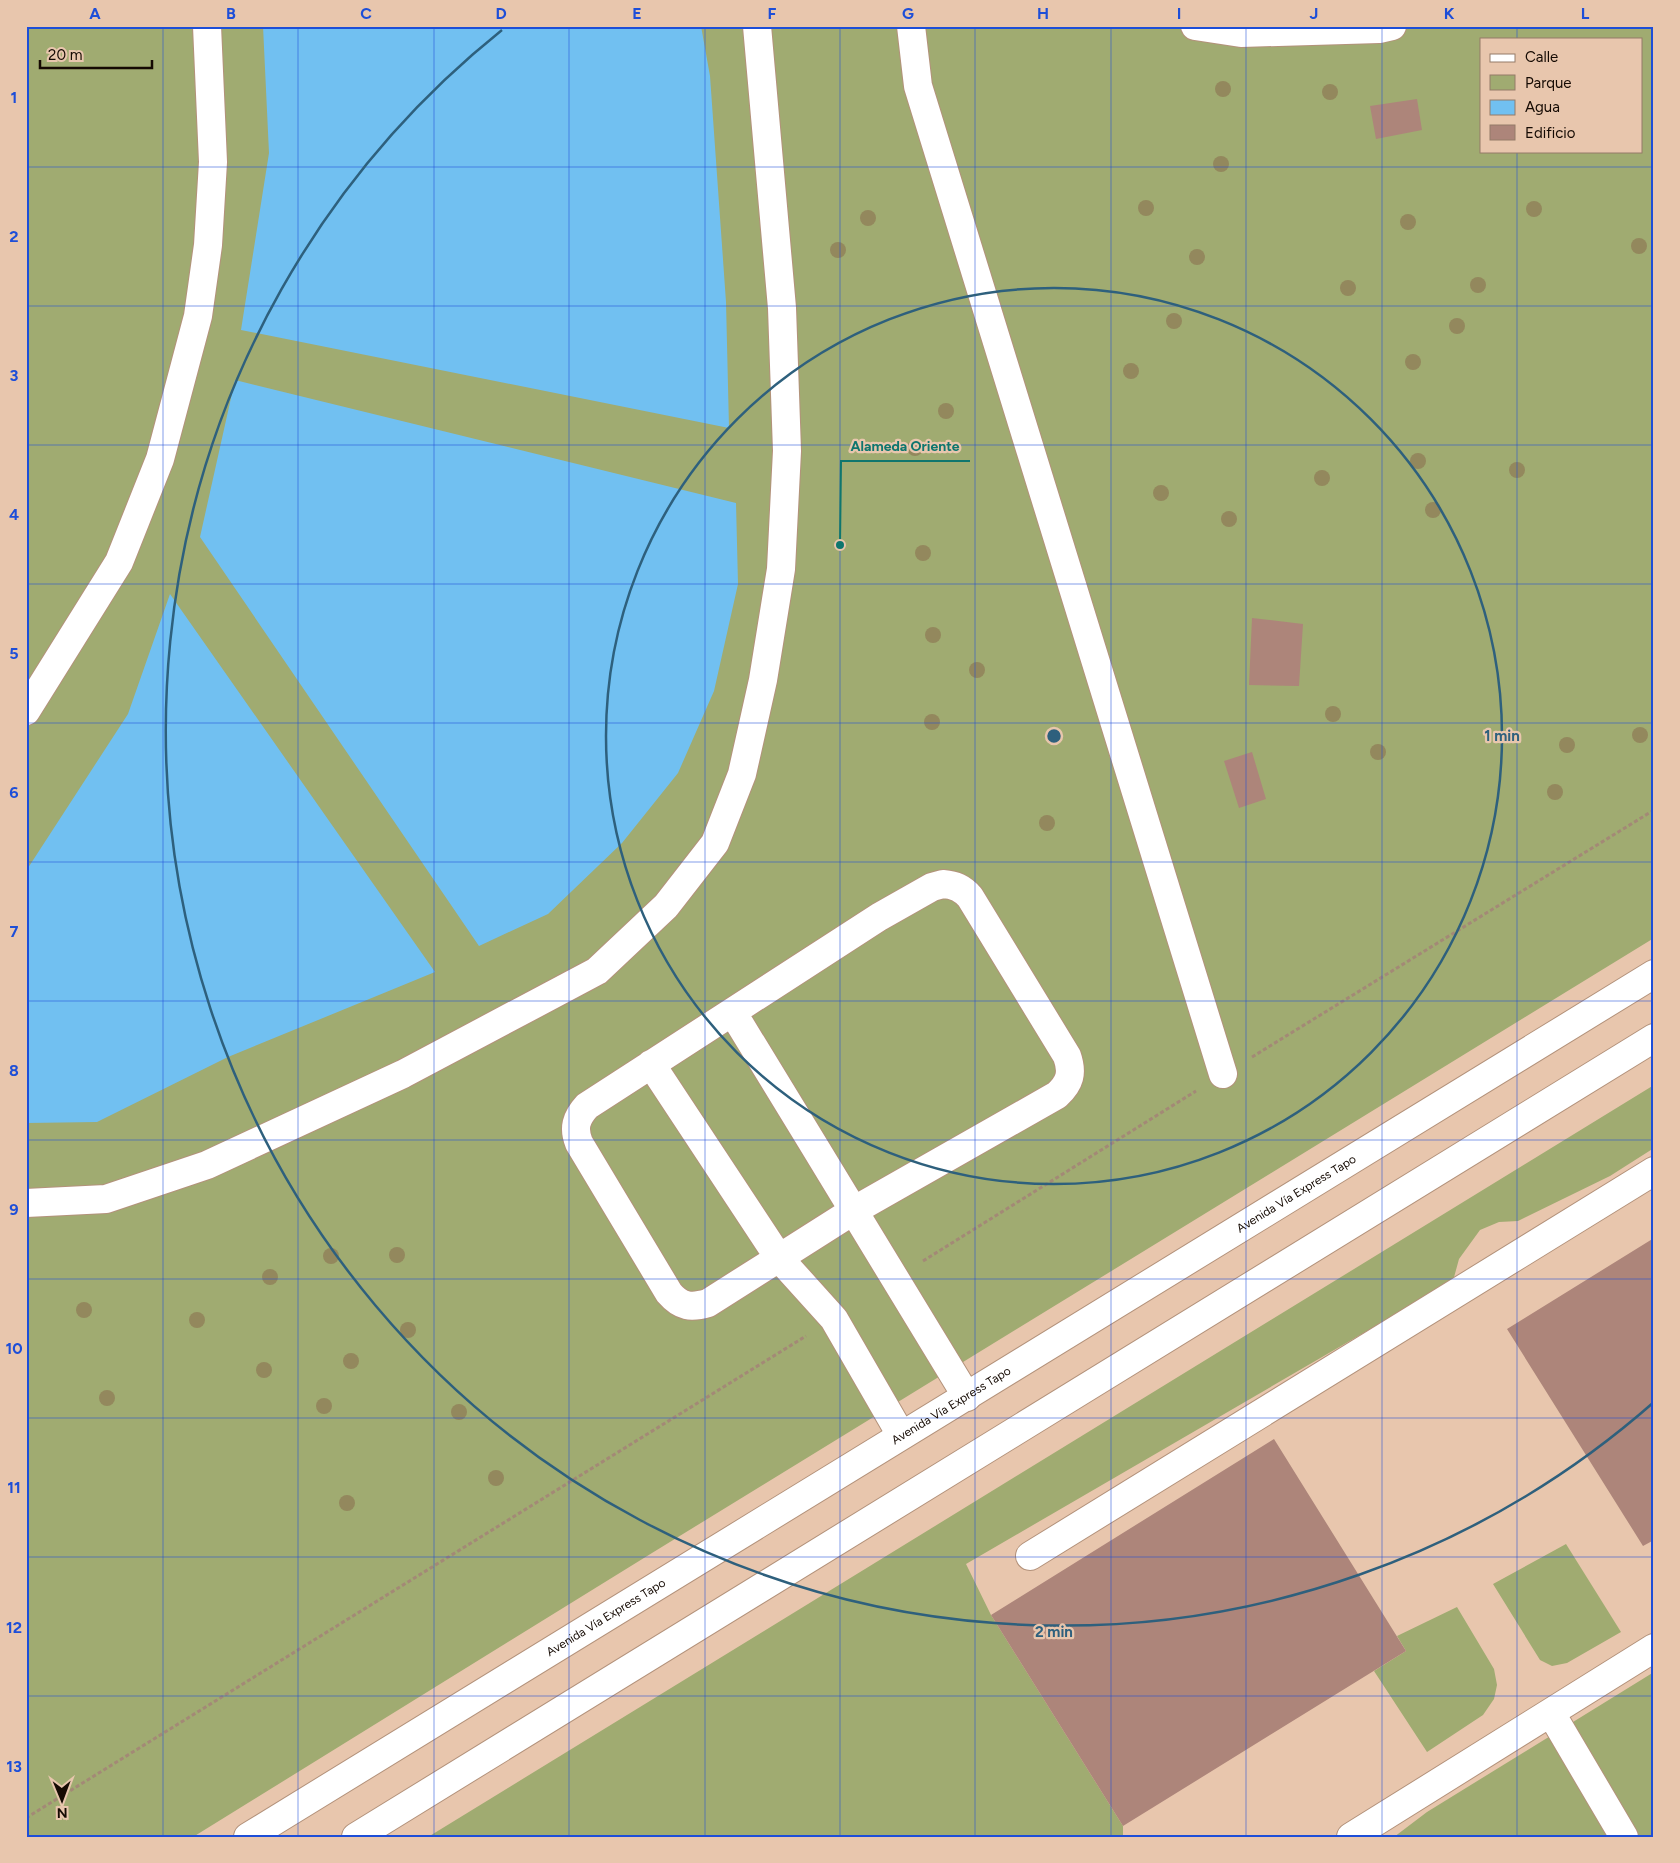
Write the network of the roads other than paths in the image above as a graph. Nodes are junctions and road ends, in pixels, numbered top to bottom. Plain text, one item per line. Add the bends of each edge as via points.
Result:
1 (207, 26) edge
2 (757, 26) edge
3 (911, 26) edge
4 (1195, 26) edge
5 (1392, 26) edge
6 (26, 711) edge
7 (1654, 974) edge
8 (734, 1013) junction
9 (1654, 1038) edge
10 (651, 1064) junction
11 (1223, 1074) dead end
12 (1654, 1171) edge
13 (26, 1203) edge
14 (853, 1211) junction
15 (779, 1258) junction
16 (967, 1397) junction
17 (901, 1435) junction
18 (1030, 1556) dead end
19 (1654, 1648) edge
20 (1551, 1713) junction
21 (248, 1837) edge
22 (356, 1837) edge
23 (1351, 1837) edge
24 (1624, 1837) edge

1 - 6 main road via 213,162 208,245 198,316 160,459 119,562
2 - 13 main road via 782,308 787,451 784,520 781,569 761,690 742,774 715,843 666,906 597,971 403,1074 207,1165 106,1199
3 - 11 main road via 918,86
4 - 5 main road via 1241,33 1379,30
7 - 16 main road, Avenida Vía Express Tapo
8 - 10 main road
8 - 14 main road
8 - 14 main road via 879,917 932,887 954,884 970,897 1067,1056 1071,1066 1070,1078 1057,1095
9 - 22 main road
10 - 15 main road
10 - 15 main road via 587,1106 575,1124 575,1134 669,1293 676,1302 686,1306 708,1303
12 - 18 main road
14 - 15 main road
14 - 16 main road
15 - 17 main road via 834,1319
16 - 17 main road, Avenida Vía Express Tapo
17 - 21 main road, Avenida Vía Express Tapo
19 - 20 main road
20 - 23 main road
20 - 24 main road

